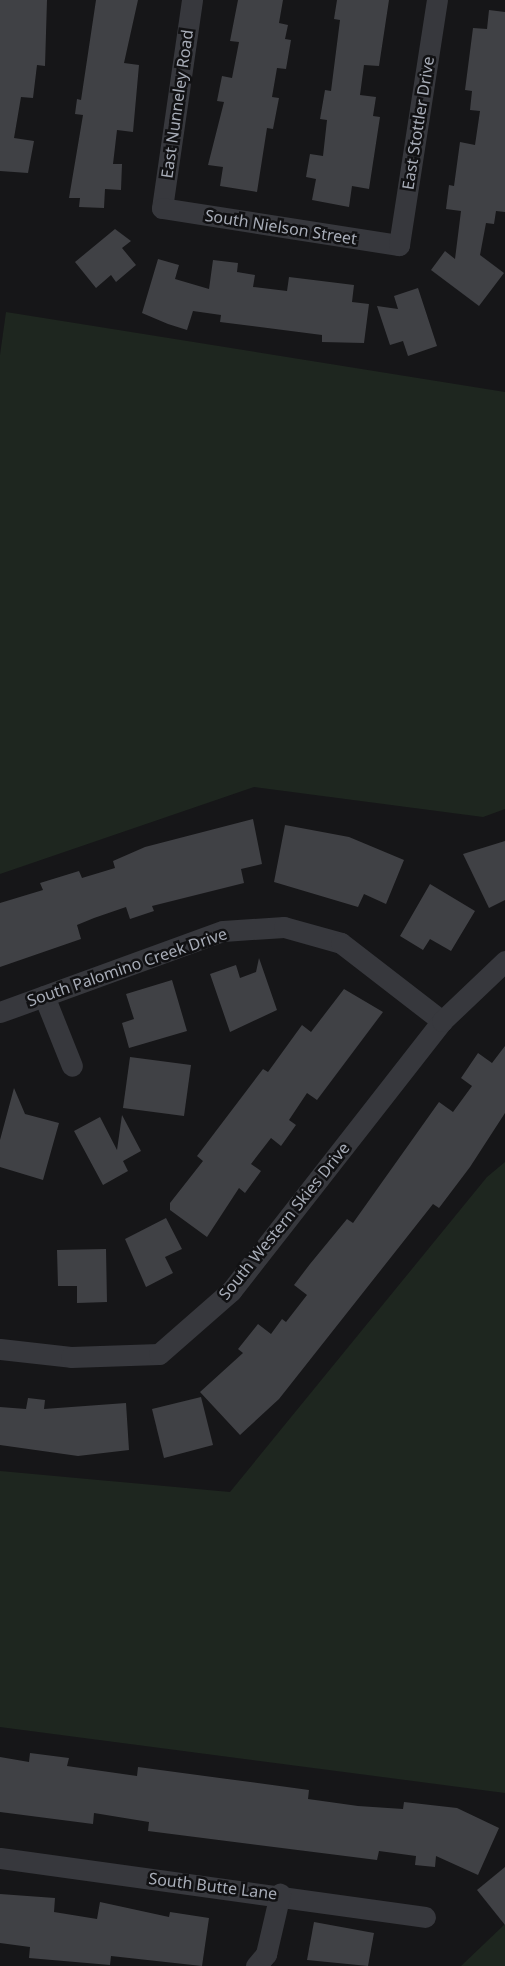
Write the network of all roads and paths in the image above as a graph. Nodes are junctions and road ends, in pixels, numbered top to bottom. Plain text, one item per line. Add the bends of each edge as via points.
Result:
1 (192, 0) edge
2 (437, 0) edge
3 (162, 208) joint
4 (399, 245) joint
5 (505, 961) edge
6 (44, 996) junction
7 (0, 1012) edge
8 (442, 1021) junction
9 (72, 1065) dead end
10 (0, 1349) edge
11 (0, 1858) edge
12 (280, 1894) junction
13 (426, 1917) dead end
14 (256, 1966) edge

1 - 3 street, East Nunneley Road
2 - 4 street, East Stottler Drive
3 - 4 street, South Nielson Street
5 - 8 street, South Western Skies Drive
6 - 7 street, South Palomino Creek Drive
6 - 8 street, South Palomino Creek Drive via 223,931 284,927 341,943
6 - 9 street
8 - 10 street, South Western Skies Drive via 231,1292 159,1354 71,1357
11 - 12 street, South Butte Lane
12 - 13 street, South Butte Lane
12 - 14 street via 266,1954

